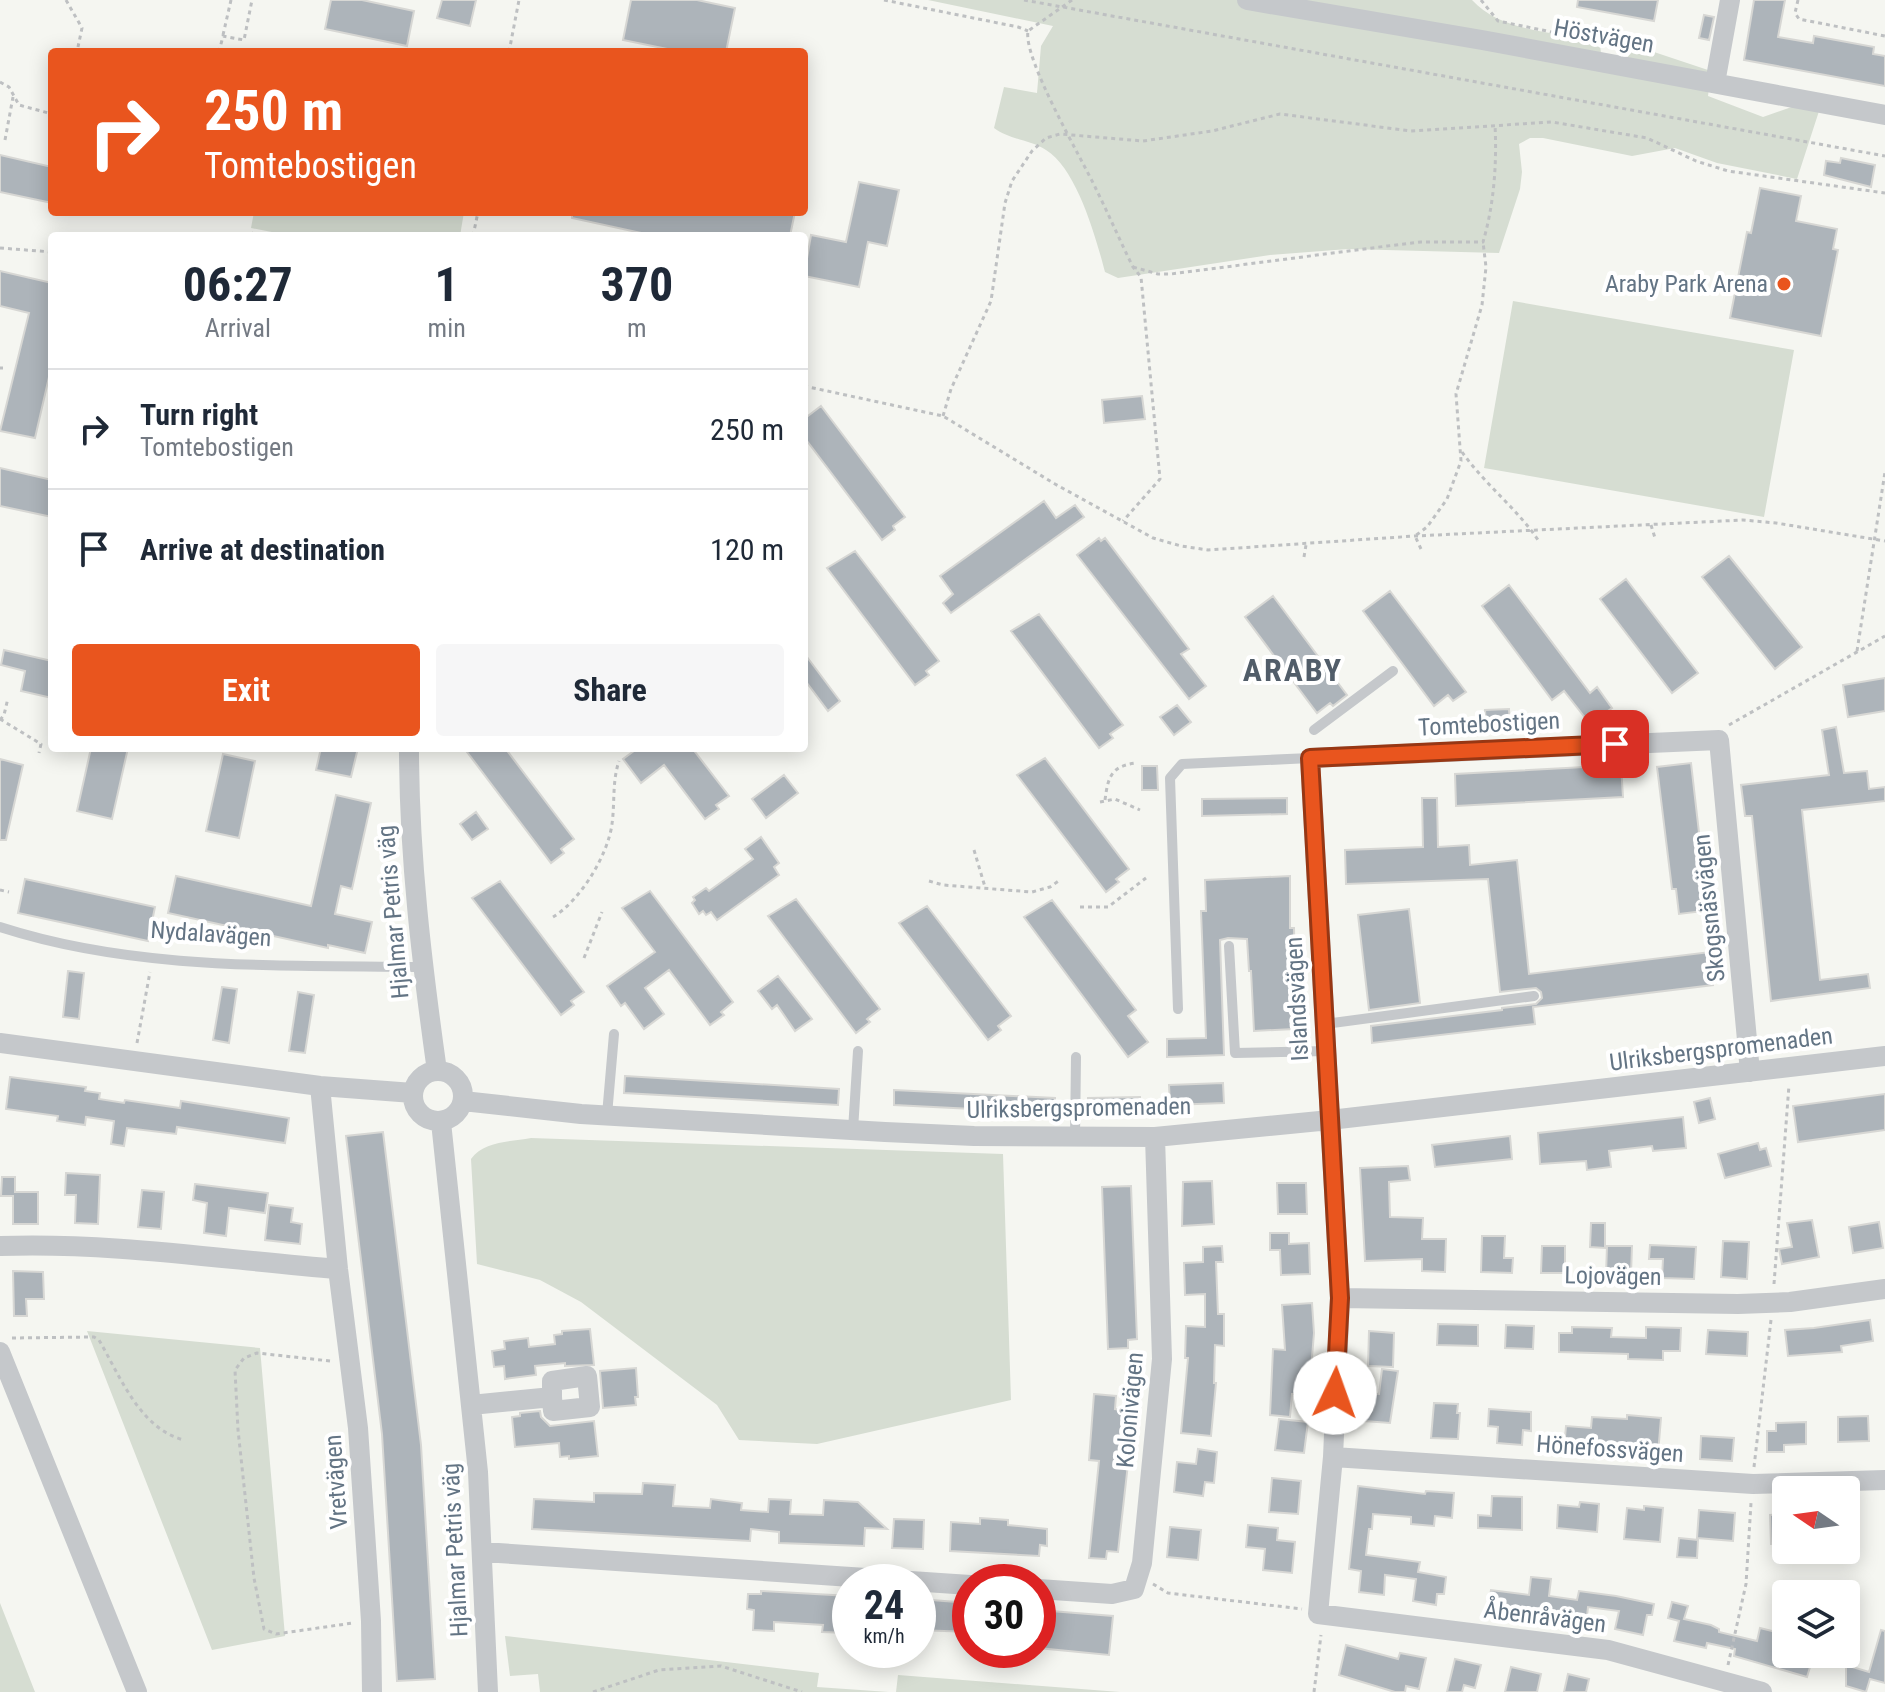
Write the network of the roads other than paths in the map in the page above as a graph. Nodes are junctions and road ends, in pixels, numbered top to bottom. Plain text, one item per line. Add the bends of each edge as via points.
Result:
1 (1247, 0) edge
2 (1730, 0) edge
3 (1715, 83) junction
4 (1885, 115) edge
5 (1393, 671) dead end
6 (1314, 730) dead end
7 (1719, 740) joint
8 (409, 752) edge
9 (1310, 758) junction
10 (0, 927) edge
11 (1229, 946) dead end
12 (422, 967) junction
13 (1534, 996) dead end
14 (1178, 1009) dead end
15 (1325, 1024) junction
16 (614, 1034) dead end
17 (0, 1043) edge
18 (858, 1051) dead end
19 (1326, 1051) junction
20 (1885, 1056) edge
21 (1076, 1057) dead end
22 (437, 1071) junction
23 (1750, 1072) junction
24 (320, 1086) junction
25 (413, 1093) junction
26 (463, 1101) junction
27 (607, 1115) junction
28 (1330, 1120) junction
29 (441, 1122) junction
30 (853, 1130) junction
31 (1155, 1137) junction
32 (1075, 1138) junction
33 (0, 1246) edge
34 (338, 1269) junction
35 (1885, 1289) edge
36 (1340, 1298) junction
37 (0, 1352) edge
38 (552, 1397) dead end
39 (471, 1405) junction
40 (1333, 1457) junction
41 (1885, 1480) edge
42 (483, 1552) junction
43 (952, 1584) edge
44 (1056, 1590) edge
45 (1320, 1613) joint
46 (137, 1692) edge
47 (372, 1692) edge
48 (488, 1692) edge
49 (1762, 1692) edge

1 - 3 street, Höstvägen
2 - 3 street
3 - 4 street, Höstvägen
5 - 6 lane
7 - 9 street, Tomtebostigen
7 - 23 street, Skogsnäsvägen
8 - 12 street, Hjalmar Petris väg
9 - 14 lane via 1182,764 1170,778
9 - 15 street, Islandsvägen
10 - 12 lane, Nydalavägen via 58,943 153,957 240,965
11 - 19 lane via 1235,1053
12 - 22 street, Hjalmar Petris väg
13 - 15 lane
15 - 19 street, Islandsvägen
16 - 27 lane
17 - 24 street
18 - 30 lane
19 - 28 street, Islandsvägen
20 - 23 street, Ulriksbergspromenaden
21 - 32 lane
22 - 25 street via 423,1075
22 - 26 street via 457,1080
23 - 28 street, Ulriksbergspromenaden
24 - 25 street
24 - 34 street, Vretvägen
25 - 29 street via 420,1115
26 - 27 street, Ulriksbergspromenaden
26 - 29 street via 455,1115
27 - 30 street, Ulriksbergspromenaden
28 - 31 street, Ulriksbergspromenaden
28 - 36 street, Islandsvägen
29 - 39 street, Hjalmar Petris väg
30 - 32 street, Ulriksbergspromenaden
31 - 32 street, Ulriksbergspromenaden
31 - 44 street, Kolonivägen via 1162,1359 1142,1563 1134,1589 1112,1594
33 - 34 street via 151,1251
34 - 47 street, Vretvägen via 361,1467
35 - 36 street, Lojovägen via 1773,1303
36 - 40 street, Islandsvägen
37 - 46 street
38 - 39 street
39 - 42 street, Hjalmar Petris väg
40 - 41 street, Hönefossvägen via 1753,1484
40 - 45 street, Islandsvägen
42 - 43 street
42 - 48 street, Hjalmar Petris väg
45 - 49 street, Åbenråvägen via 1608,1650

